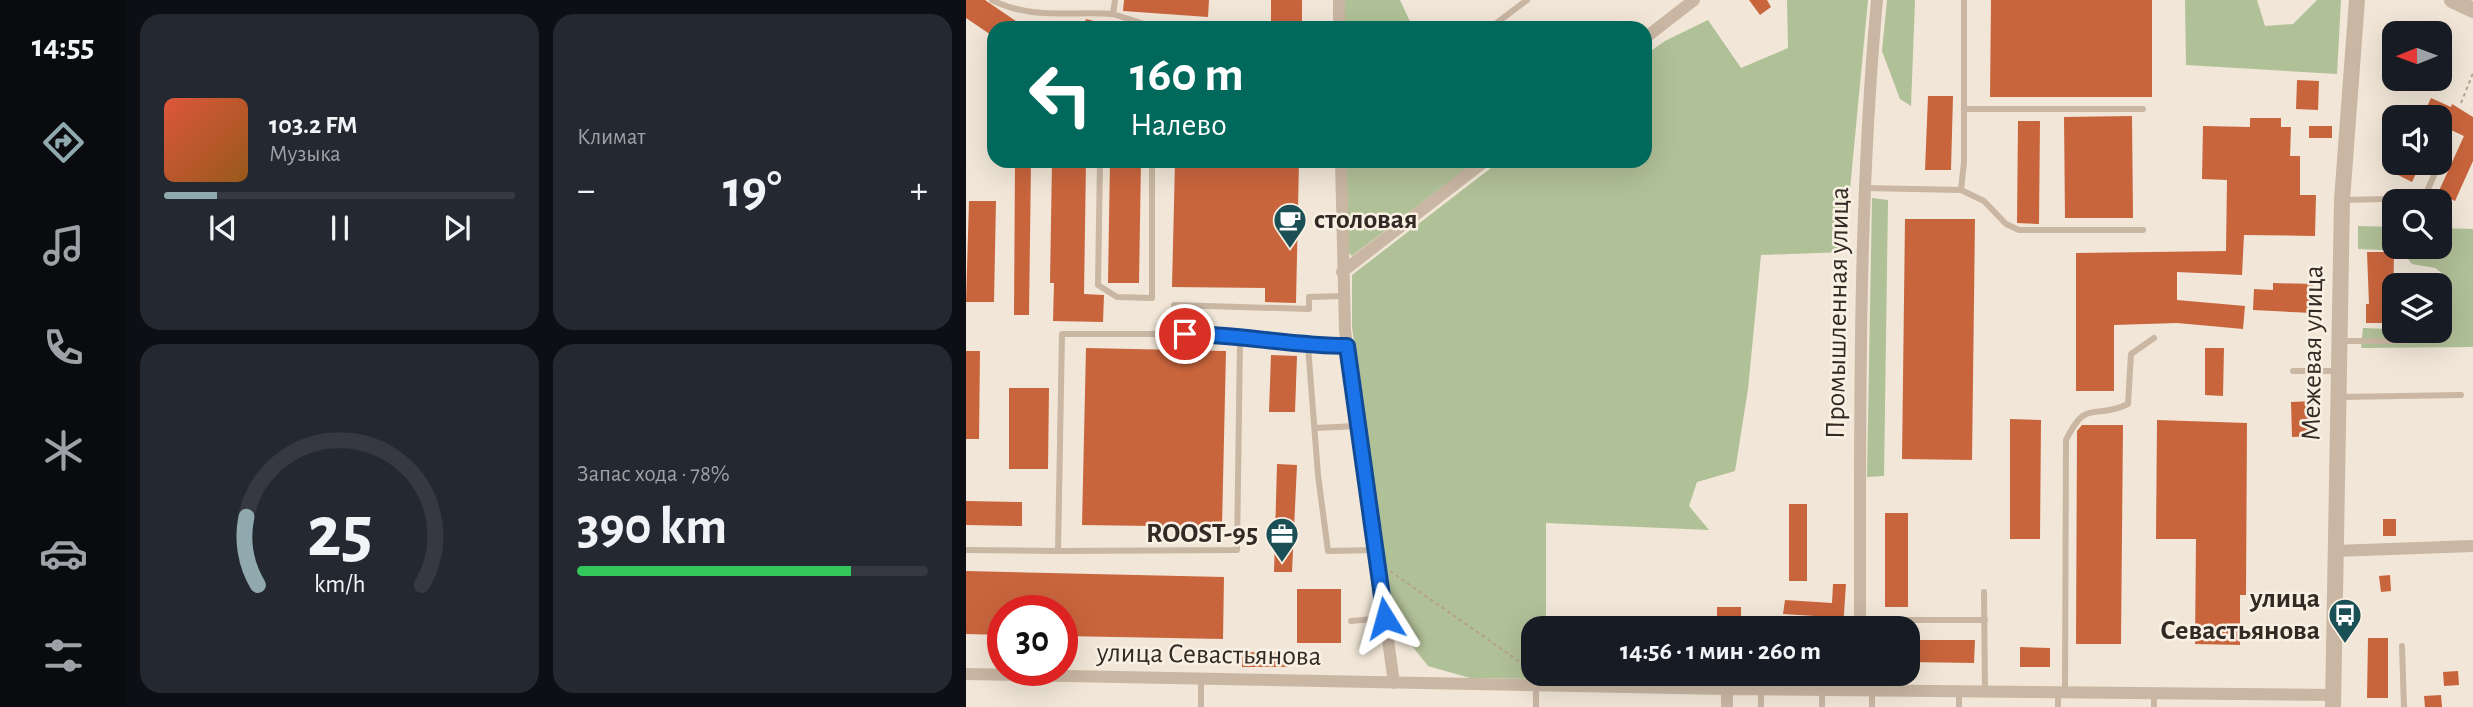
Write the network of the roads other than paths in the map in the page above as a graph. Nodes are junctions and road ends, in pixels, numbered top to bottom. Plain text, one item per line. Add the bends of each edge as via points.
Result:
1 (992, 0) edge
2 (1115, 0) edge
3 (1339, 0) edge
4 (1527, 0) edge
5 (1694, 0) edge
6 (1877, 0) edge
7 (1965, 0) edge
8 (2357, 0) edge
9 (2452, 0) edge
10 (2473, 10) edge
11 (1113, 14) junction
12 (1135, 21) edge
13 (1339, 21) edge
14 (1499, 21) edge
15 (1652, 33) edge
16 (1964, 109) junction
17 (2143, 109) dead end
18 (1100, 168) edge
19 (1152, 168) edge
20 (1340, 168) edge
21 (1476, 168) edge
22 (2434, 175) edge
23 (1865, 188) junction
24 (1961, 190) junction
25 (2342, 200) junction
26 (2143, 230) dead end
27 (1342, 272) junction
28 (1343, 296) junction
29 (1174, 305) dead end
30 (2154, 338) dead end
31 (1240, 340) junction
32 (2339, 341) junction
33 (2382, 341) edge
34 (1308, 346) junction
35 (1347, 346) junction
36 (2293, 371) dead end
37 (2339, 371) junction
38 (2461, 395) dead end
39 (2338, 397) junction
40 (1358, 426) junction
41 (1315, 428) junction
42 (2473, 546) edge
43 (966, 550) edge
44 (1058, 551) junction
45 (2335, 551) junction
46 (1376, 556) junction
47 (1984, 592) dead end
48 (1860, 616) edge
49 (1385, 618) junction
50 (1984, 620) junction
51 (1351, 621) dead end
52 (1920, 622) edge
53 (2402, 646) dead end
54 (966, 674) edge
55 (1202, 680) junction
56 (1394, 683) junction
57 (1521, 685) edge
58 (1536, 686) edge
59 (1695, 686) edge
60 (1865, 686) edge
61 (1727, 689) junction
62 (1761, 689) junction
63 (1822, 689) junction
64 (1866, 689) junction
65 (1959, 690) junction
66 (1985, 691) junction
67 (2062, 692) junction
68 (2154, 693) junction
69 (2333, 701) edge
70 (1201, 707) edge
71 (1536, 707) edge
72 (1727, 707) edge
73 (1761, 707) edge
74 (1822, 707) edge
75 (1872, 707) edge
76 (1959, 707) edge
77 (2058, 707) edge
78 (2154, 707) edge
79 (2404, 707) edge

1 - 11 lane via 1016,9 1065,16
2 - 11 lane
3 - 13 street
4 - 14 lane
5 - 15 street
6 - 23 street, Промышленная улица
7 - 16 lane
8 - 25 street, Межевая улица
9 - 10 street
11 - 12 lane
16 - 17 lane
16 - 24 lane
18 - 19 lane via 1098,285 1117,297 1152,298
20 - 27 street
21 - 27 street
22 - 25 lane via 2424,198
23 - 24 lane
23 - 48 street, Промышленная улица via 1859,388
24 - 26 lane via 1984,201 2006,224 2019,230
25 - 32 street, Межевая улица
27 - 28 street
28 - 29 lane via 1309,297 1309,309
28 - 35 street
30 - 67 lane via 2131,354 2128,404 2113,411 2088,411 2076,420 2066,440
31 - 34 lane
31 - 44 lane via 1237,550
31 - 44 lane via 1209,334 1062,334
32 - 33 lane
32 - 37 street, Межевая улица
34 - 35 lane
34 - 41 lane
35 - 40 street
36 - 37 lane
37 - 39 street, Межевая улица
38 - 39 lane
39 - 45 street, Межевая улица
40 - 41 lane
40 - 46 street
41 - 46 lane via 1328,551
42 - 45 street
43 - 44 lane
45 - 69 street, Межевая улица
46 - 49 street
47 - 50 lane
49 - 51 lane
49 - 56 street
50 - 52 lane
50 - 66 lane
53 - 79 lane
54 - 55 street, улица Севастьянова
55 - 56 street, улица Севастьянова
55 - 70 lane
56 - 57 street, улица Севастьянова
58 - 71 lane
59 - 61 street, улица Севастьянова
60 - 64 street
61 - 62 street, улица Севастьянова
61 - 72 street
62 - 63 street, улица Севастьянова
62 - 73 lane
63 - 64 street, улица Севастьянова
63 - 74 lane
64 - 65 street, улица Севастьянова
64 - 75 lane
65 - 66 street, улица Севастьянова
65 - 76 lane
66 - 67 street, улица Севастьянова
67 - 68 street, улица Севастьянова
67 - 77 lane
68 - 69 street, улица Севастьянова
68 - 78 lane

